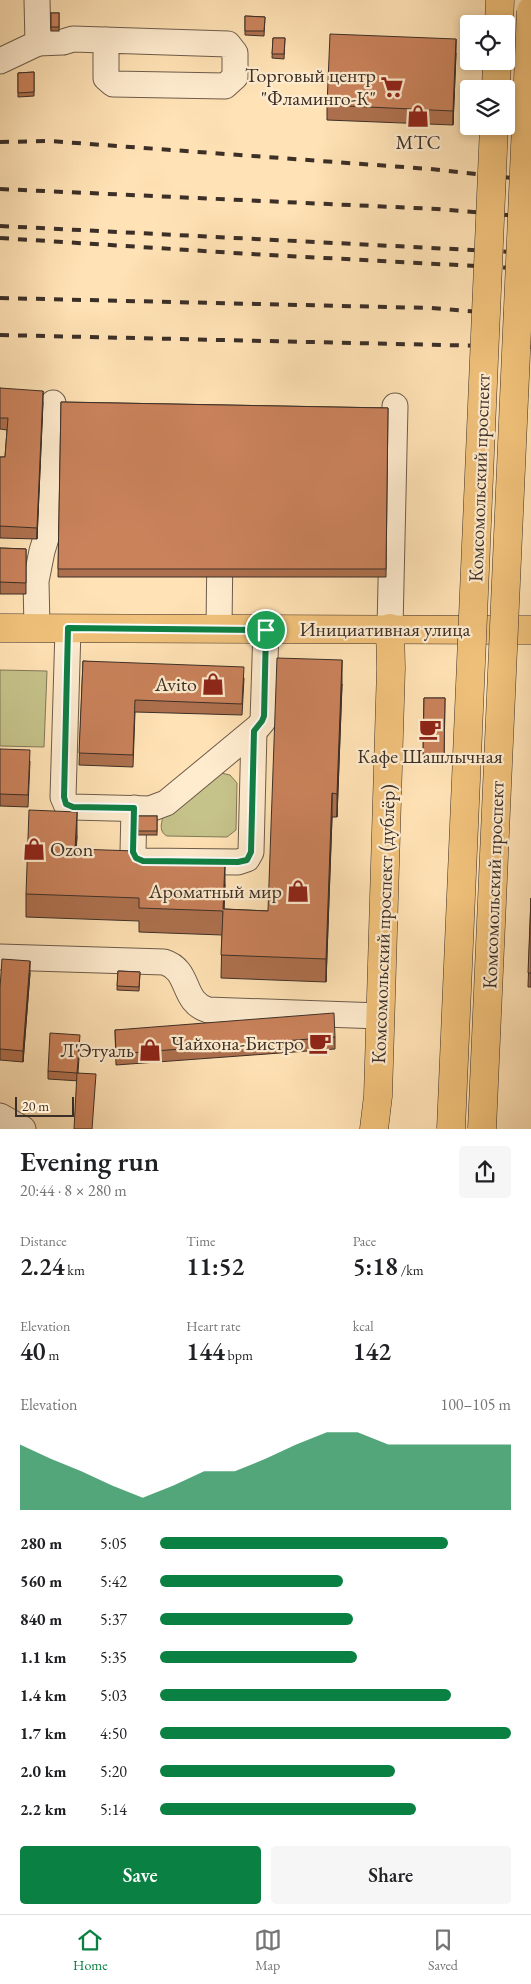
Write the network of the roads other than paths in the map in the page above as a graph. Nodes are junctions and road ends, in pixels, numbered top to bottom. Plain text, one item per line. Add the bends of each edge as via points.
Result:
1 (37, 0) edge
2 (500, 0) edge
3 (531, 11) edge
4 (499, 15) edge
5 (106, 40) junction
6 (38, 43) junction
7 (0, 61) edge
8 (494, 135) edge
9 (54, 403) dead end
10 (394, 406) dead end
11 (220, 524) edge
12 (0, 628) edge
13 (37, 628) junction
14 (68, 628) junction
15 (390, 628) junction
16 (219, 629) junction
17 (266, 630) junction
18 (531, 630) edge
19 (254, 731) junction
20 (134, 808) junction
21 (0, 957) edge
22 (380, 1016) junction
23 (0, 1116) edge
24 (23, 1129) edge
25 (374, 1129) edge
26 (451, 1129) edge
27 (482, 1129) edge

1 - 6 lane
2 - 4 main road
3 - 27 main road, Комсомольский проспект, bridge
5 - 5 lane via 106,78 113,84 225,86 235,77 235,53 228,44
5 - 6 lane
6 - 7 lane
8 - 26 main road, Комсомольский проспект, bridge
9 - 13 lane via 50,525 36,581
10 - 15 lane
11 - 16 lane
12 - 13 main road, Инициативная улица
13 - 14 main road, Инициативная улица
14 - 16 main road, Инициативная улица
14 - 20 lane via 66,804 73,807
15 - 17 main road, Инициативная улица
15 - 18 main road, Инициативная улица
15 - 22 main road, Комсомольский проспект (дублёр) via 392,668
16 - 17 main road, Инициативная улица
17 - 19 lane via 264,716
19 - 20 lane via 166,803
19 - 20 lane via 251,852 247,860 143,861 136,858 133,852
21 - 22 lane via 164,962 174,965 191,999 208,1010
22 - 25 main road, Комсомольский проспект (дублёр)
23 - 24 lane

